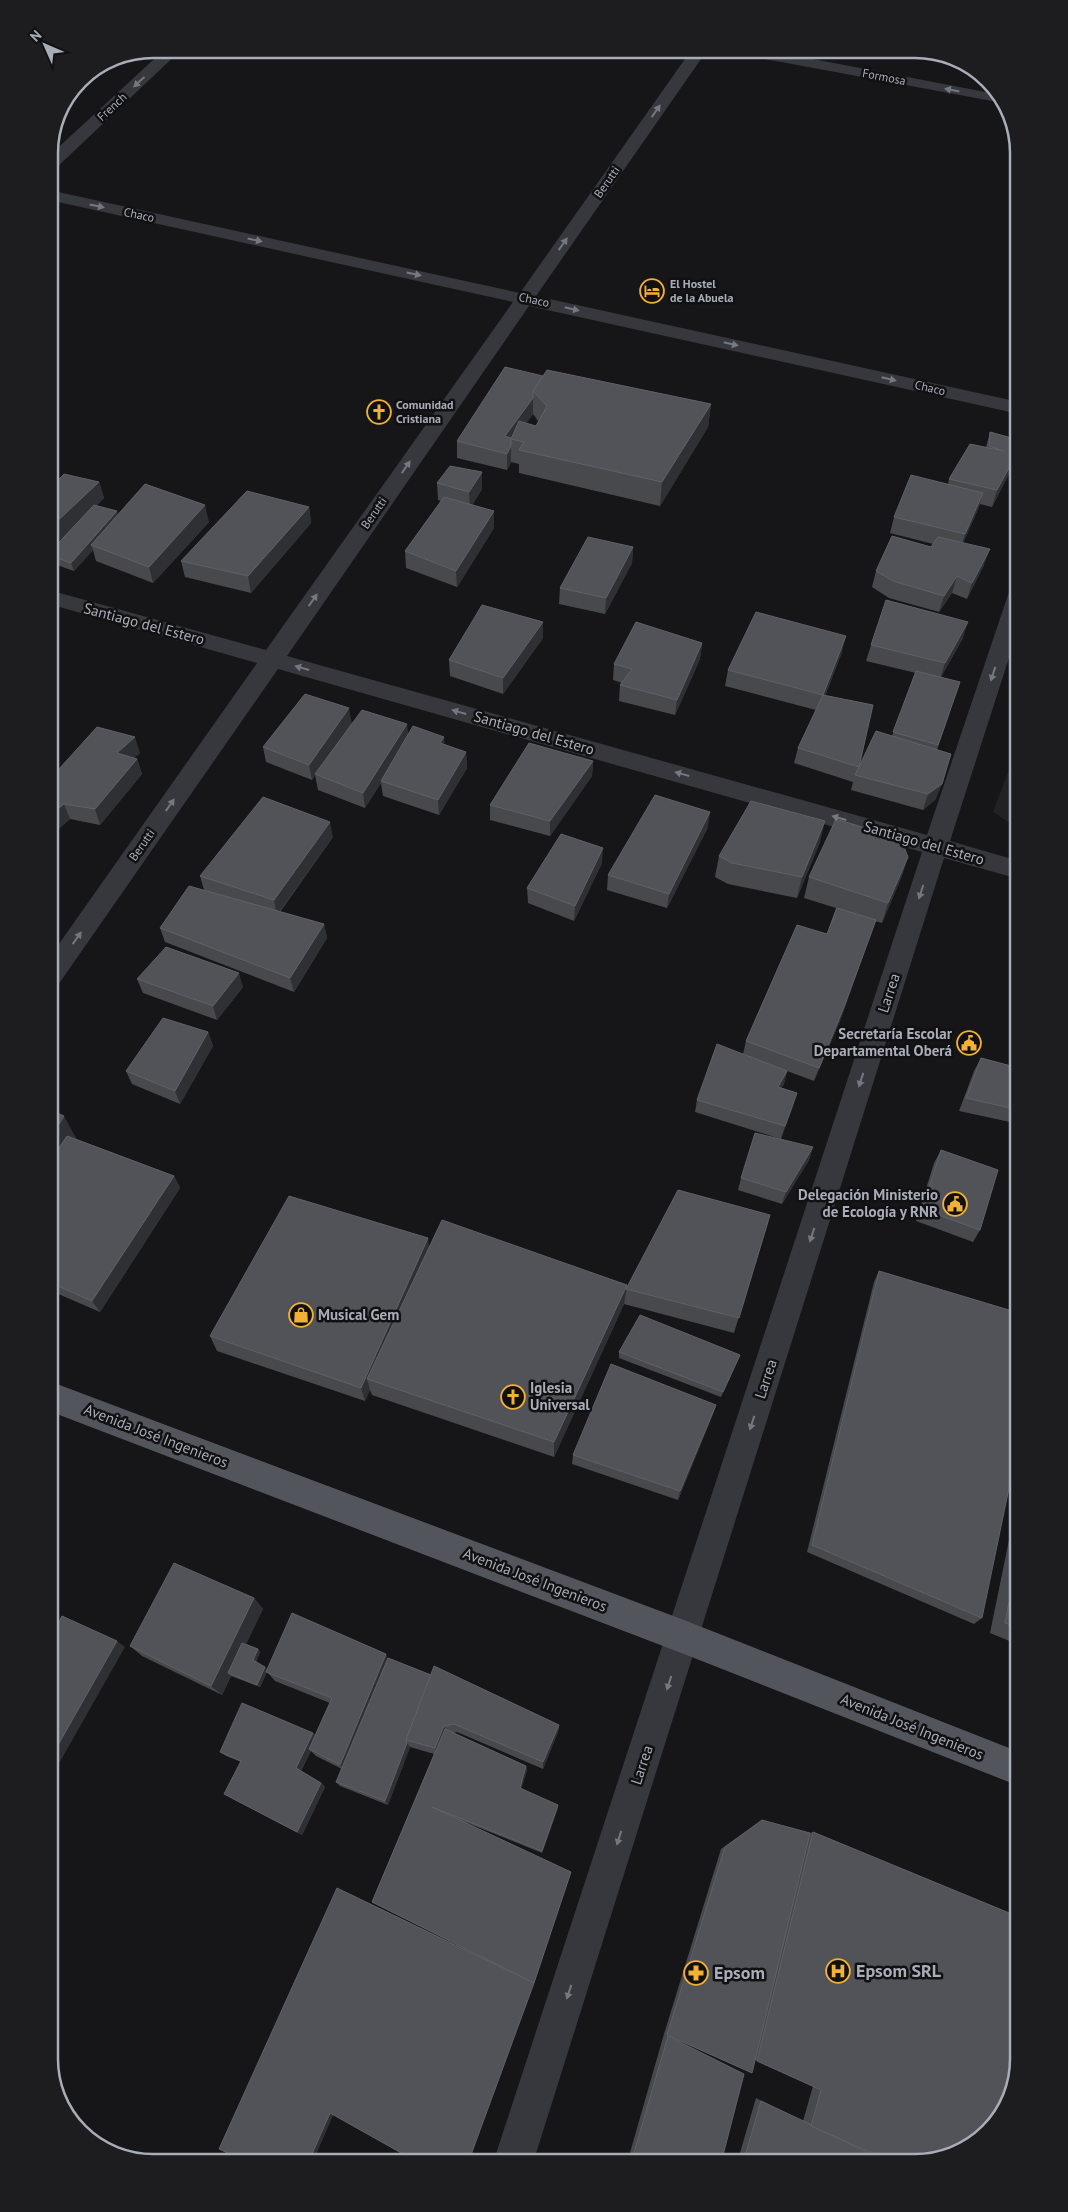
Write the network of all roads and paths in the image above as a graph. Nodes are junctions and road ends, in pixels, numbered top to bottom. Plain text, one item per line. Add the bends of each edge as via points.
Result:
1 (164, 58) edge
2 (694, 58) edge
3 (785, 58) edge
4 (993, 98) edge
5 (58, 157) edge
6 (58, 197) edge
7 (525, 298) junction
8 (1010, 406) edge
9 (58, 600) edge
10 (1010, 622) edge
11 (272, 659) junction
12 (936, 846) junction
13 (1010, 867) edge
14 (58, 965) edge
15 (58, 1399) edge
16 (684, 1637) junction
17 (1010, 1766) edge
18 (516, 2154) edge

1 -> 5 street, French
7 -> 2 street, Berutti
4 -> 3 street, Formosa
6 -> 7 street, Chaco
7 -> 8 street, Chaco
11 -> 7 street, Berutti
9 - 11 street, Santiago del Estero
10 -> 12 street, Larrea
12 -> 11 street, Santiago del Estero
14 -> 11 street, Berutti
12 - 13 street, Santiago del Estero
12 -> 16 street, Larrea
15 - 16 main road, Avenida José Ingenieros
16 - 17 main road, Avenida José Ingenieros
16 -> 18 street, Larrea

